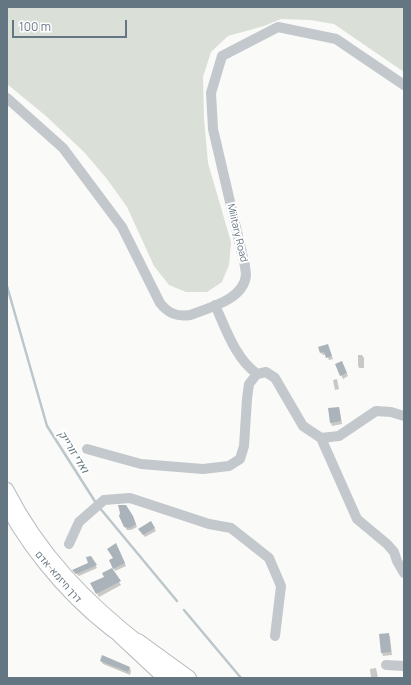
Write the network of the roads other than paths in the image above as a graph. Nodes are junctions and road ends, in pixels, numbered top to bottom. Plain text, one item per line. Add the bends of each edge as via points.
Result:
1 (404, 84) edge
2 (7, 98) edge
3 (215, 305) junction
4 (257, 374) junction
5 (404, 416) edge
6 (321, 438) junction
7 (87, 449) dead end
8 (7, 489) edge
9 (7, 508) edge
10 (69, 544) dead end
11 (404, 573) edge
12 (120, 636) junction
13 (275, 636) dead end
14 (138, 641) junction
15 (386, 665) dead end
16 (404, 666) edge
17 (165, 678) edge
18 (175, 678) edge
19 (183, 678) edge
20 (189, 678) edge

1 - 3 street, Military Road via 336,39 278,27 222,56 211,93 213,129 246,275 237,292
2 - 3 street, Military Road via 68,154 122,227 160,303 169,312 190,315
3 - 4 street via 243,362
4 - 6 street via 266,372 275,378 302,426
4 - 7 street via 249,384 242,453 240,459 229,466 203,469 141,464
5 - 6 street via 376,411 339,436
6 - 11 street via 357,519 394,552
8 - 14 main road, דרך חיזמא-אדם via 38,542 72,582 92,603
9 - 12 main road, דרך חיזמא-אדם via 18,527 56,577 85,608
10 - 13 street via 79,522 104,500 130,498 209,524 231,528 269,558 281,586
12 - 17 highway
12 - 18 main road, דרך חיזמא-אדם
14 - 19 main road, דרך חיזמא-אדם
14 - 20 highway
15 - 16 street

